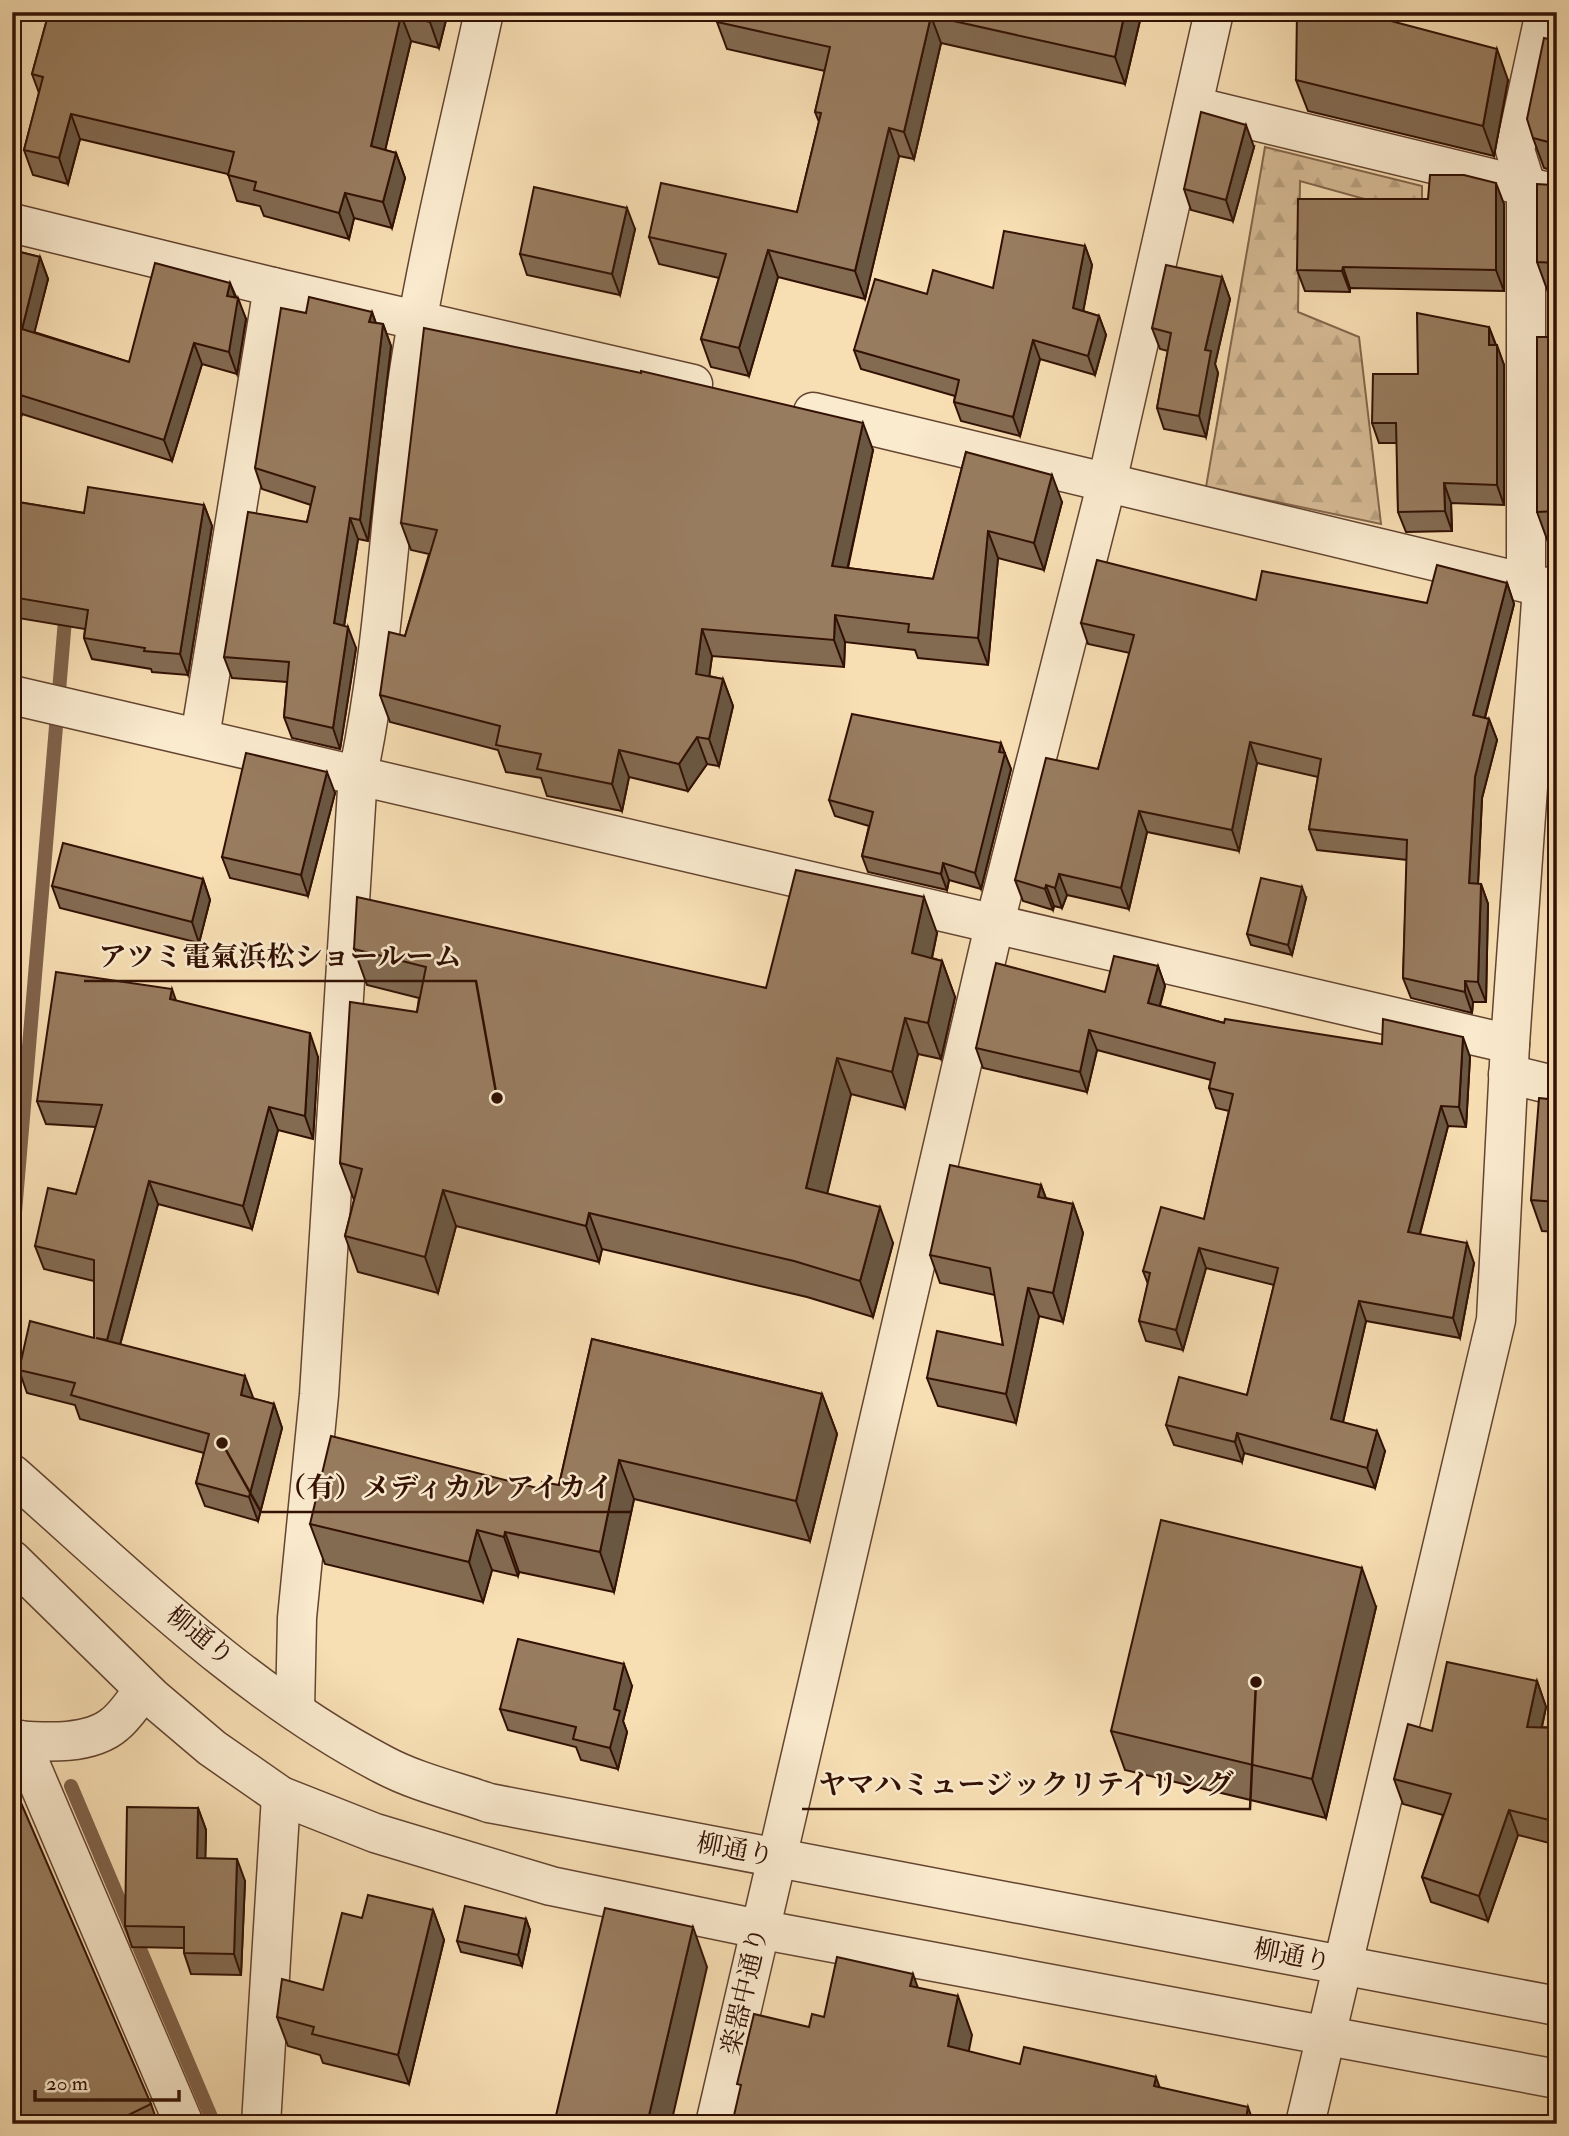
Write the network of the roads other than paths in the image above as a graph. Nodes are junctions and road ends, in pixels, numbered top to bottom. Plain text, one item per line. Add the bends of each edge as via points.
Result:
1 (484, 12) edge
2 (1214, 12) edge
3 (1545, 12) edge
4 (1193, 106) junction
5 (1541, 189) edge
6 (12, 223) edge
7 (273, 287) junction
8 (418, 318) junction
9 (729, 392) edge
10 (783, 405) edge
11 (1107, 482) junction
12 (1542, 585) edge
13 (43, 701) edge
14 (200, 737) junction
15 (358, 774) junction
16 (995, 922) junction
17 (1509, 1059) junction
18 (1557, 1086) edge
19 (12, 1474) edge
20 (12, 1560) edge
21 (144, 1690) junction
22 (295, 1710) junction
23 (16, 1740) edge
24 (282, 1796) junction
25 (775, 1858) junction
26 (759, 1929) junction
27 (1343, 1966) junction
28 (1557, 2006) edge
29 (1326, 2035) junction
30 (1557, 2079) edge
31 (184, 2124) edge
32 (261, 2124) edge
33 (715, 2124) edge
34 (1305, 2124) edge

1 - 8 street
2 - 4 street, 楽器中通り
3 - 5 street via 1515,150
4 - 5 street
4 - 11 street, 楽器中通り
5 - 12 street
6 - 7 street
7 - 8 street
7 - 14 street
8 - 9 street
8 - 15 street via 372,710
10 - 11 street
11 - 12 street
11 - 16 street, 楽器中通り
12 - 17 street
13 - 14 street
14 - 15 street
15 - 16 street
15 - 22 street via 319,1395 297,1618
16 - 17 street
16 - 25 street, 楽器中通り
17 - 18 street
17 - 27 street via 1496,1320
19 - 22 street, 柳通り via 206,1644
20 - 21 street
21 - 23 street via 115,1725 103,1732 72,1740
21 - 24 street via 212,1748
22 - 25 street, 柳通り via 385,1766 489,1803
23 - 31 street
24 - 26 street via 375,1833 551,1886
24 - 32 street
25 - 26 street, 楽器中通り
25 - 27 street, 柳通り
26 - 29 street
26 - 33 street, 楽器中通り
27 - 28 street, 柳通り
27 - 29 street
29 - 30 street
29 - 34 street

